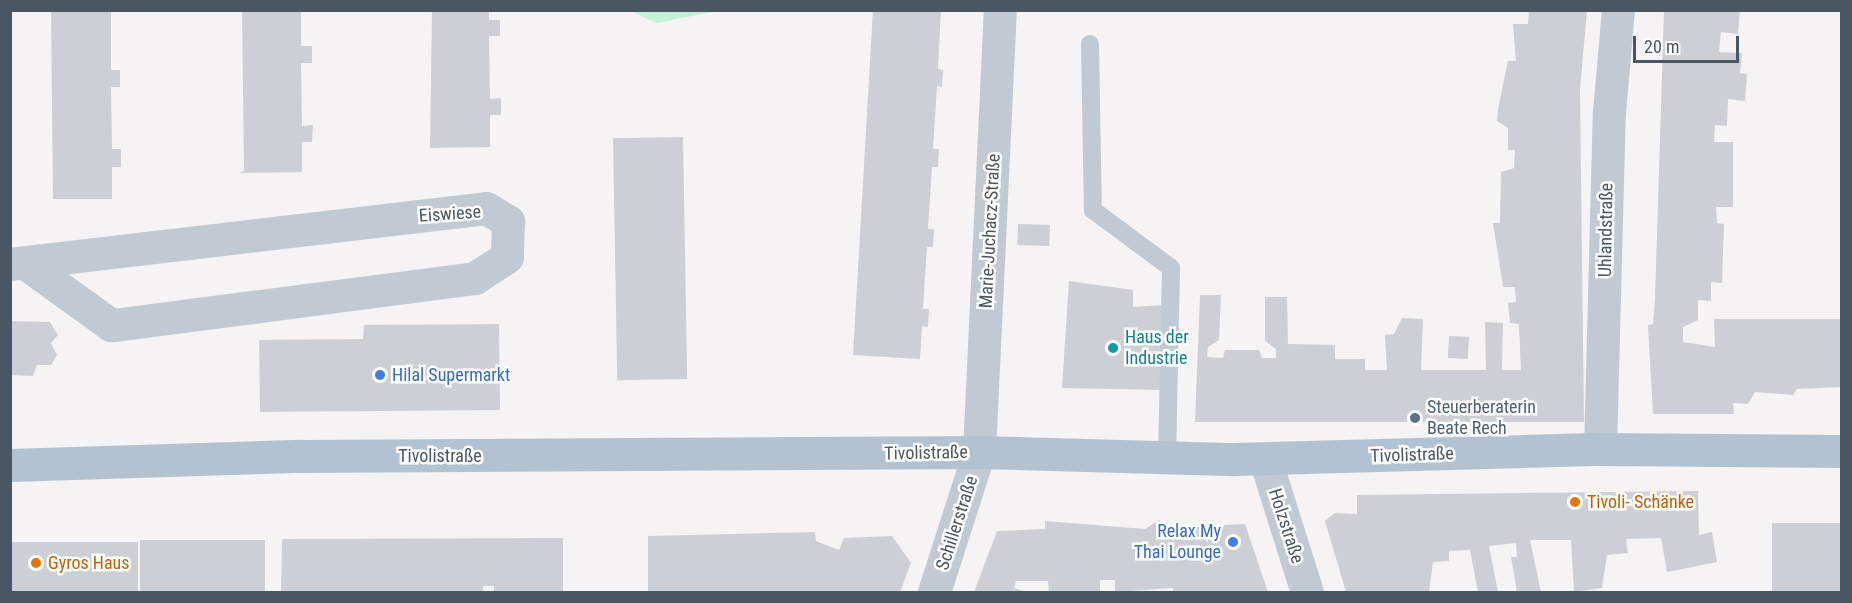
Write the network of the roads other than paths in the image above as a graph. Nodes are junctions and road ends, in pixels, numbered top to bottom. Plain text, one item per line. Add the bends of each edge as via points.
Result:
1 (1000, 10) edge
2 (1618, 10) edge
3 (1090, 44) dead end
4 (18, 264) edge
5 (1600, 449) junction
6 (1842, 451) edge
7 (979, 452) junction
8 (1167, 458) junction
9 (1265, 459) junction
10 (10, 465) edge
11 (934, 592) edge
12 (1308, 592) edge

1 - 7 street, Marie-Juchacz-Straße
2 - 5 street, Uhlandstraße via 1609,112
3 - 8 lane via 1093,210 1172,268
4 - 4 street, Eiswiese via 111,325 475,278 507,257 508,221 486,208
5 - 6 main road, Tivolistraße
5 - 9 main road, Tivolistraße
7 - 8 main road, Tivolistraße
7 - 10 main road, Tivolistraße via 302,456
7 - 11 street, Schillerstraße
8 - 9 main road, Tivolistraße
9 - 12 street, Holzstraße

